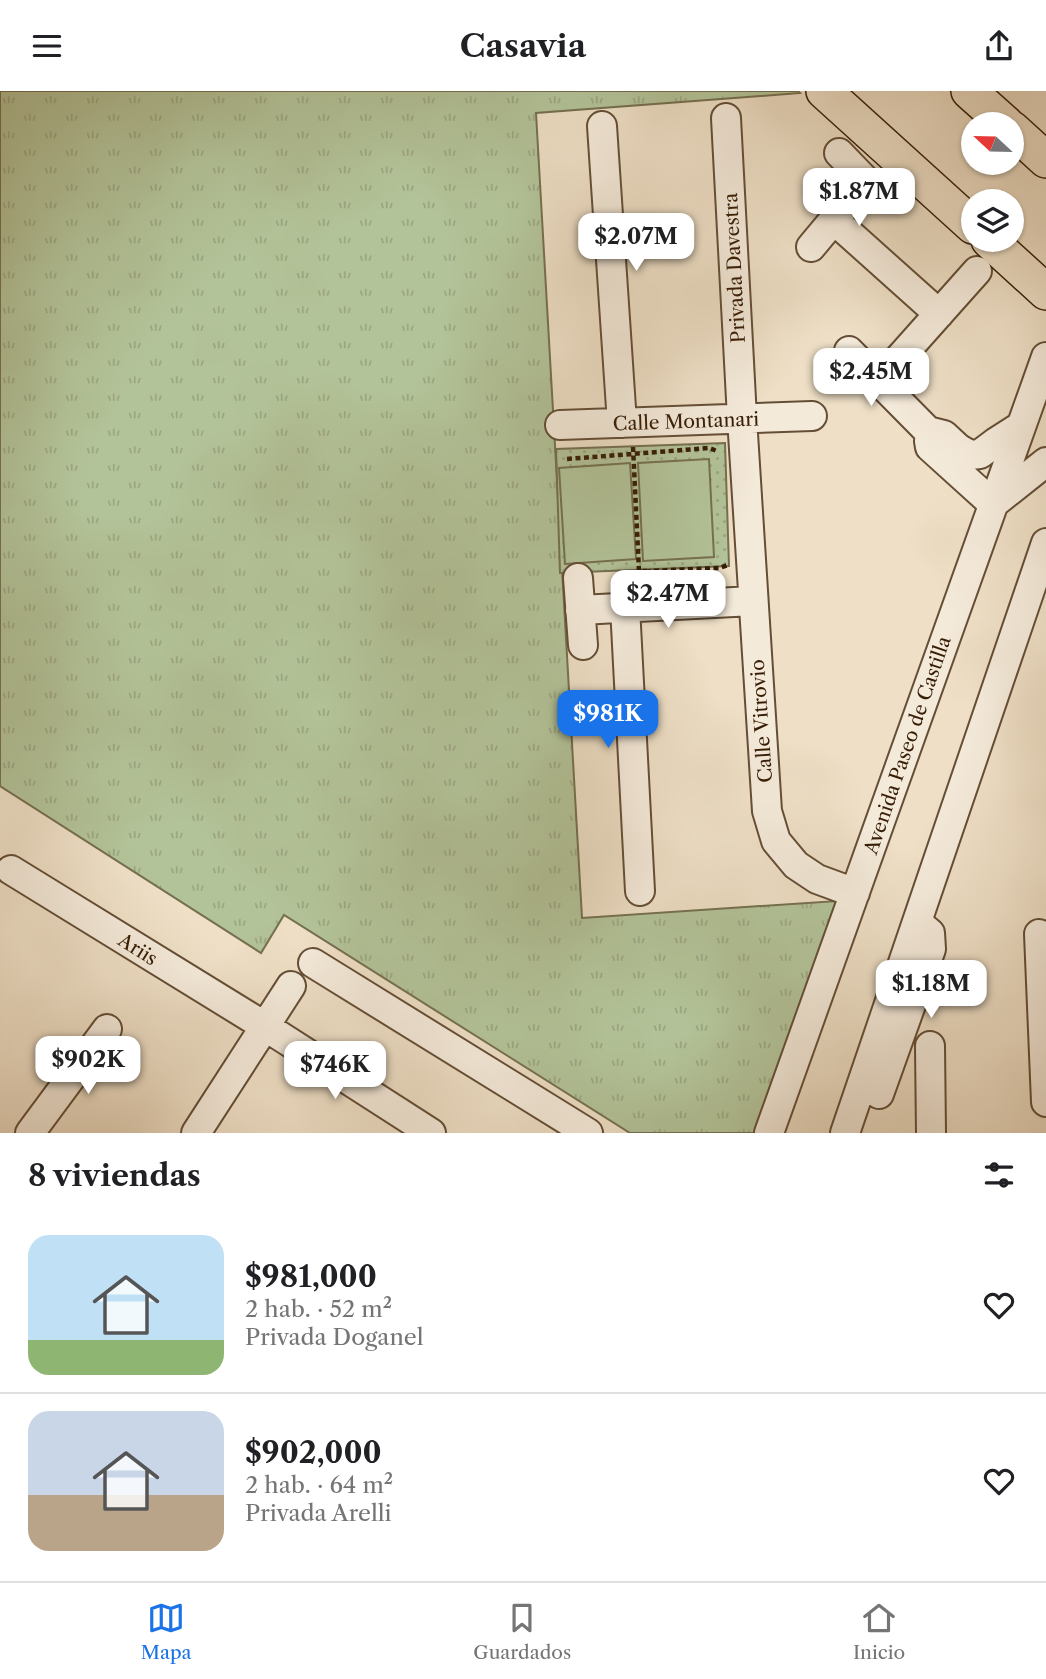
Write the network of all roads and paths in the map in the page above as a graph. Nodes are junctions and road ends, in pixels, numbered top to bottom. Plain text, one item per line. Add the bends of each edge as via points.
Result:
1 (824, 91) edge
2 (969, 91) edge
3 (993, 112) edge
4 (726, 118) dead end
5 (602, 127) dead end
6 (1024, 140) edge
7 (839, 153) dead end
8 (1046, 160) edge
9 (961, 215) edge
10 (834, 220) junction
11 (811, 247) dead end
12 (983, 255) edge
13 (1046, 292) edge
14 (939, 314) junction
15 (849, 351) dead end
16 (1046, 358) edge
17 (879, 381) junction
18 (812, 416) dead end
19 (742, 418) junction
20 (627, 423) junction
21 (559, 425) dead end
22 (1021, 426) junction
23 (717, 451) dead end
24 (634, 453) junction
25 (566, 459) dead end
26 (1046, 461) edge
27 (966, 465) junction
28 (993, 504) junction
29 (1046, 543) edge
30 (751, 563) junction
31 (650, 571) junction
32 (578, 577) dead end
33 (753, 601) junction
34 (638, 607) junction
35 (580, 610) junction
36 (583, 645) dead end
37 (10, 870) dead end
38 (640, 891) dead end
39 (855, 893) junction
40 (918, 923) junction
41 (1039, 934) dead end
42 (313, 963) dead end
43 (291, 986) dead end
44 (265, 1027) junction
45 (107, 1029) dead end
46 (930, 1046) dead end
47 (1046, 1102) edge
48 (30, 1133) edge
49 (197, 1133) edge
50 (431, 1133) edge
51 (588, 1133) edge
52 (769, 1133) edge
53 (845, 1133) edge
54 (865, 1133) edge
55 (930, 1133) edge

1 - 9 main road
2 - 3 main road
4 - 19 street, Privada Davestra
5 - 20 street
6 - 8 main road
7 - 10 street via 866,181
10 - 11 street
10 - 14 street
12 - 13 main road
12 - 14 street
14 - 17 street
15 - 17 street
16 - 22 street, Avenida Paseo de Castilla
17 - 27 street via 928,431 930,447
18 - 19 street, Calle Montanari
19 - 20 street, Calle Montanari
19 - 30 street, Calle Vitrovio
20 - 21 street, Calle Montanari
20 - 24 path
22 - 27 street
22 - 28 street, Avenida Paseo de Castilla
23 - 24 path
24 - 25 path
24 - 31 path via 639,571
26 - 28 street
27 - 28 street
28 - 39 street, Avenida Paseo de Castilla
29 - 40 street
30 - 31 path
30 - 33 street, Calle Vitrovio
31 - 34 path
32 - 35 street
33 - 34 street
33 - 39 street, Calle Vitrovio via 766,811 776,841 796,865 817,879
34 - 35 street
34 - 38 street
35 - 36 street
37 - 44 street, Ariis
39 - 52 street, Avenida Paseo de Castilla
40 - 53 street
40 - 54 street via 930,933 930,950
41 - 47 street
42 - 51 street
43 - 44 street
44 - 49 street
44 - 50 street, Ariis
45 - 48 street
46 - 55 street

